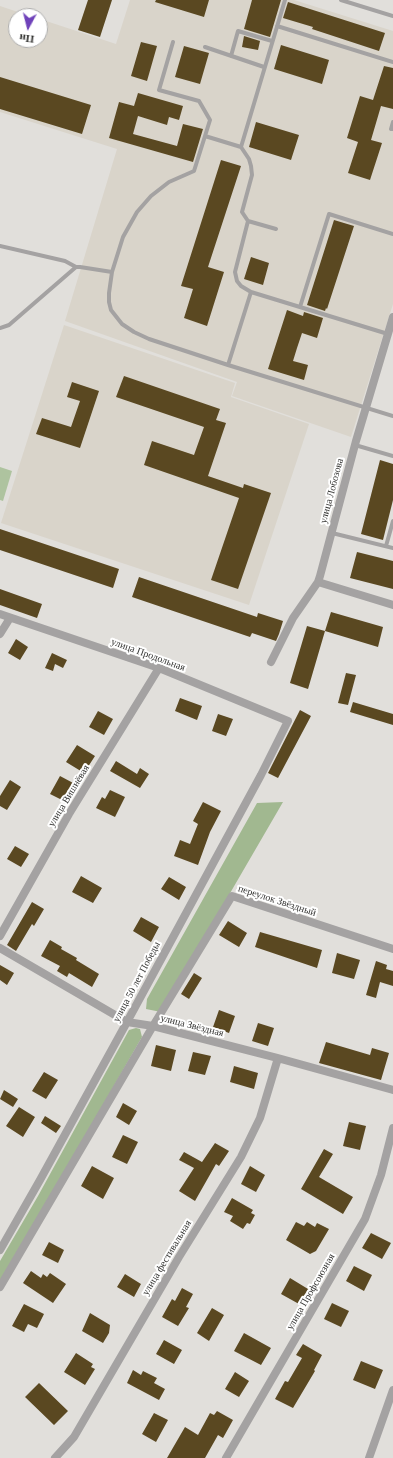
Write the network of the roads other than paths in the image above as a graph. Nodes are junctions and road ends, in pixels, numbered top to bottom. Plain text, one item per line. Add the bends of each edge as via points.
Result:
1 (285, 0) edge
2 (341, 0) edge
3 (393, 16) edge
4 (277, 26) junction
5 (272, 41) junction
6 (172, 42) dead end
7 (205, 47) dead end
8 (231, 56) junction
9 (393, 62) edge
10 (264, 67) junction
11 (393, 122) edge
12 (393, 129) edge
13 (205, 136) junction
14 (241, 147) junction
15 (248, 222) junction
16 (276, 229) dead end
17 (393, 234) edge
18 (0, 246) edge
19 (76, 267) junction
20 (112, 272) junction
21 (251, 292) junction
22 (300, 307) junction
23 (393, 317) edge
24 (0, 328) edge
25 (389, 338) edge
26 (228, 365) junction
27 (366, 408) junction
28 (393, 416) edge
29 (355, 445) junction
30 (393, 456) edge
31 (393, 521) edge
32 (331, 533) junction
33 (386, 546) junction
34 (393, 548) edge
35 (316, 585) junction
36 (393, 605) edge
37 (0, 614) edge
38 (10, 618) junction
39 (0, 634) edge
40 (271, 662) dead end
41 (159, 668) junction
42 (288, 721) joint
43 (0, 936) edge
44 (0, 948) edge
45 (393, 949) edge
46 (127, 1022) junction
47 (153, 1026) junction
48 (278, 1058) junction
49 (393, 1090) edge
50 (393, 1128) edge
51 (0, 1250) edge
52 (0, 1286) edge
53 (393, 1390) edge
54 (55, 1458) edge
55 (226, 1458) edge
56 (369, 1458) edge

1 - 4 lane
2 - 3 lane
4 - 5 lane
4 - 9 lane
5 - 8 lane via 238,31
5 - 10 lane
6 - 13 lane via 159,90 199,101 210,120
7 - 8 lane
8 - 10 lane
10 - 14 lane
11 - 12 lane
13 - 14 lane
13 - 20 lane via 194,171 169,182 151,196 137,212 123,237
14 - 15 lane via 252,166 242,212
15 - 16 lane
15 - 21 lane via 235,272 237,281
17 - 22 lane via 329,214
18 - 19 lane via 65,260
19 - 20 lane
19 - 24 lane via 9,325
20 - 26 lane via 109,302 111,310 122,324 149,339
21 - 22 lane
21 - 26 lane
22 - 25 lane
23 - 25 street, улица Лобозова
25 - 27 street, улица Лобозова
26 - 27 lane
27 - 28 lane
27 - 29 street, улица Лобозова
29 - 30 lane
29 - 32 street, улица Лобозова
31 - 33 lane
32 - 33 lane
32 - 35 street, улица Лобозова
33 - 34 lane
35 - 36 street
35 - 40 street, улица Лобозова via 293,618
37 - 38 street, улица Продольная
38 - 39 street
38 - 41 street, улица Продольная
41 - 42 street, улица Продольная
41 - 43 street, улица Вишнёвая via 69,814
42 - 46 street, улица 50 лет Победы
44 - 46 street, улица Звёздная
45 - 47 street, переулок Звёздный via 232,896
46 - 47 street, улица Звёздная
46 - 51 street, улица 50 лет Победы
47 - 48 street, улица Звёздная
47 - 52 street
48 - 49 street, улица Звёздная
48 - 54 street, улица фестивальная via 260,1118 241,1157 179,1257 74,1437
50 - 55 street, улица Профсоюзная via 381,1175 364,1219
53 - 56 street

